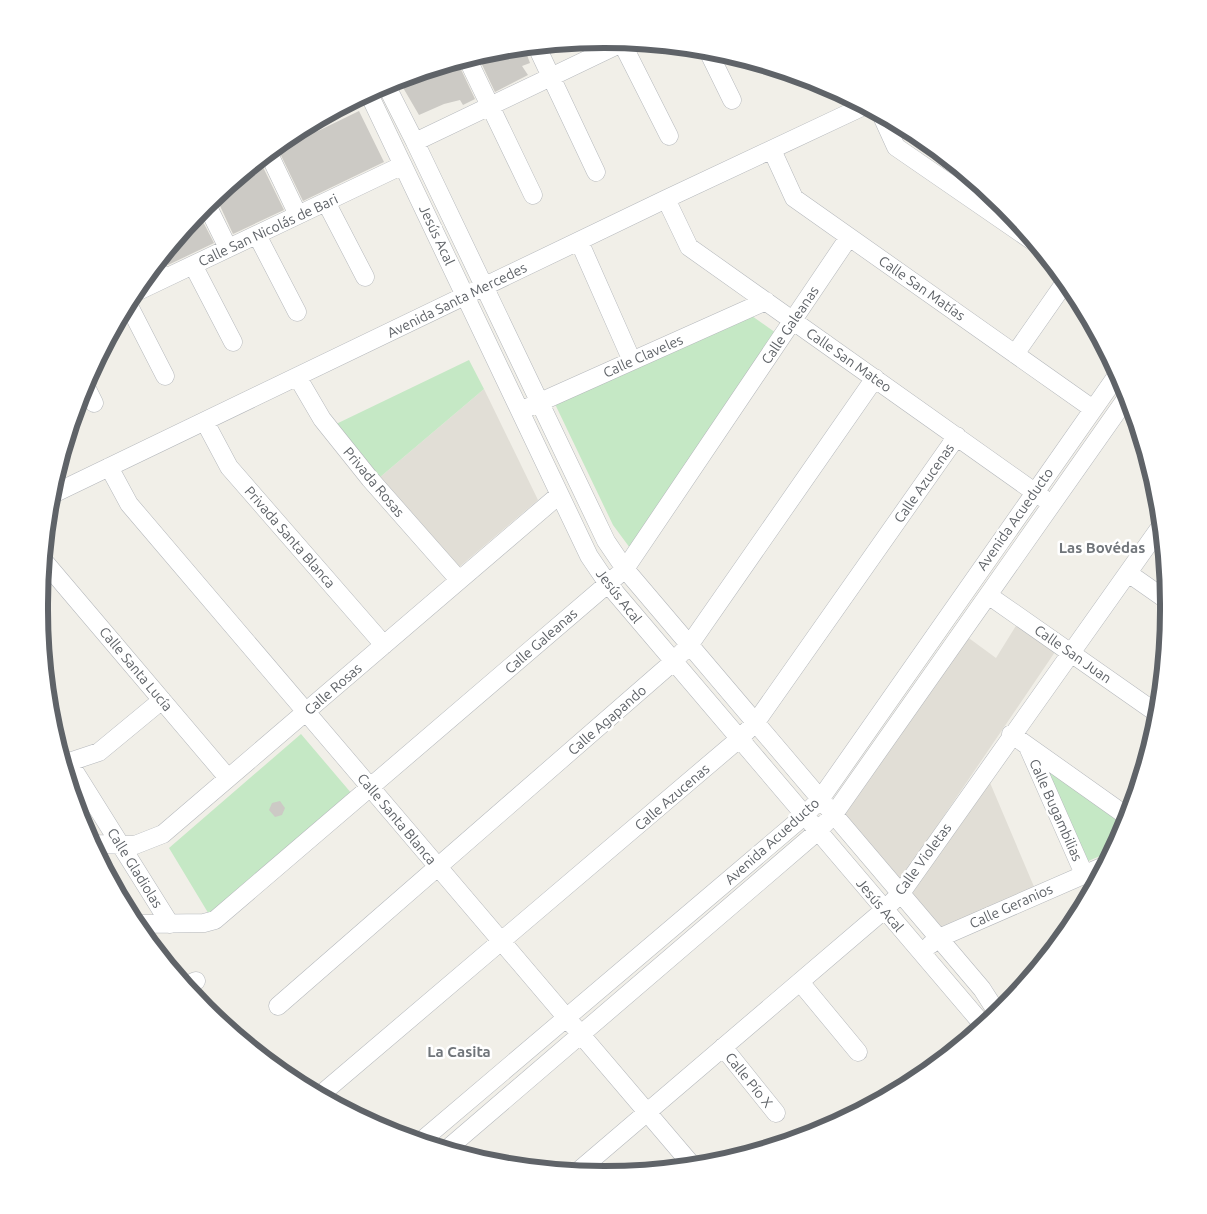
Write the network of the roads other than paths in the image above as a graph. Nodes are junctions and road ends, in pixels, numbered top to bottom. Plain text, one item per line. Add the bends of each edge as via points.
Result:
1 (609, 48) edge
2 (627, 49) edge
3 (539, 51) edge
4 (711, 58) edge
5 (470, 64) edge
6 (552, 77) junction
7 (389, 91) edge
8 (371, 99) edge
9 (732, 100) dead end
10 (491, 106) junction
11 (857, 109) edge
12 (885, 124) edge
13 (669, 136) dead end
14 (415, 142) junction
15 (772, 150) junction
16 (271, 158) edge
17 (403, 165) junction
18 (596, 172) dead end
19 (532, 194) dead end
20 (666, 198) junction
21 (326, 202) junction
22 (210, 210) edge
23 (298, 215) junction
24 (1014, 228) edge
25 (257, 235) junction
26 (849, 237) junction
27 (579, 241) junction
28 (228, 248) junction
29 (193, 265) junction
30 (159, 271) edge
31 (365, 277) dead end
32 (484, 287) junction
33 (1061, 288) edge
34 (465, 296) junction
35 (766, 301) junction
36 (132, 310) edge
37 (297, 312) dead end
38 (793, 320) junction
39 (233, 342) dead end
40 (1015, 354) junction
41 (632, 361) junction
42 (165, 376) dead end
43 (298, 378) junction
44 (875, 378) junction
45 (1113, 381) edge
46 (89, 393) edge
47 (540, 402) junction
48 (94, 403) dead end
49 (1122, 404) edge
50 (1093, 409) junction
51 (520, 411) junction
52 (206, 422) junction
53 (956, 436) junction
54 (109, 467) junction
55 (59, 491) edge
56 (1035, 492) junction
57 (559, 495) junction
58 (1052, 504) junction
59 (1155, 534) edge
60 (49, 567) edge
61 (625, 569) junction
62 (1128, 573) junction
63 (459, 580) junction
64 (608, 584) junction
65 (988, 595) junction
66 (1160, 595) edge
67 (690, 644) junction
68 (384, 645) junction
69 (1070, 652) junction
70 (674, 662) junction
71 (162, 700) junction
72 (1151, 709) edge
73 (306, 712) junction
74 (756, 722) junction
75 (1011, 734) junction
76 (739, 739) junction
77 (1027, 746) junction
78 (69, 762) edge
79 (71, 771) edge
80 (228, 778) junction
81 (370, 787) junction
82 (821, 798) junction
83 (1121, 812) edge
84 (834, 814) junction
85 (804, 816) junction
86 (818, 831) junction
87 (100, 844) edge
88 (121, 844) junction
89 (438, 867) junction
90 (1095, 870) edge
91 (1084, 874) junction
92 (901, 893) junction
93 (884, 910) junction
94 (144, 924) edge
95 (170, 924) junction
96 (939, 938) junction
97 (502, 942) junction
98 (920, 952) junction
99 (800, 982) junction
100 (278, 1006) dead end
101 (994, 1007) edge
102 (566, 1017) junction
103 (979, 1020) edge
104 (580, 1033) junction
105 (723, 1047) junction
106 (858, 1052) dead end
107 (324, 1092) edge
108 (647, 1112) junction
109 (776, 1113) dead end
110 (426, 1137) edge
111 (451, 1145) edge
112 (688, 1160) edge
113 (584, 1165) edge

1 - 6 street
2 - 13 street
3 - 6 street
4 - 9 street
5 - 10 street
6 - 10 street
6 - 18 street
7 - 14 street, Jesús Acal
8 - 17 street, Jesús Acal
10 - 14 street
10 - 19 street
11 - 15 street, Avenida Santa Mercedes
12 - 24 street via 896,147
14 - 32 street, Jesús Acal
15 - 20 street, Avenida Santa Mercedes
15 - 26 street, Calle San Matías via 794,198
16 - 23 street
17 - 21 street, Calle San Nicolás de Bari
17 - 34 street, Jesús Acal
20 - 27 street, Avenida Santa Mercedes
20 - 35 street, Calle San Mateo via 689,247
21 - 23 street, Calle San Nicolás de Bari
21 - 31 street
22 - 28 street
23 - 25 street, Calle San Nicolás de Bari
25 - 28 street, Calle San Nicolás de Bari
25 - 37 street
26 - 38 street, Calle Galeanas
26 - 40 street, Calle San Matías
27 - 32 street, Avenida Santa Mercedes
27 - 41 street
28 - 29 street, Calle San Nicolás de Bari
29 - 30 street, Calle San Nicolás de Bari
29 - 39 street
32 - 34 street, Avenida Santa Mercedes
32 - 47 street, Jesús Acal
33 - 40 street
34 - 43 street, Avenida Santa Mercedes
34 - 51 street, Jesús Acal
35 - 38 street, Calle San Mateo
35 - 41 street, Calle Claveles
36 - 42 street
38 - 44 street, Calle San Mateo
38 - 61 street, Calle Galeanas
40 - 50 street, Calle San Matías
41 - 47 street, Calle Claveles
43 - 52 street, Avenida Santa Mercedes
43 - 63 street, Privada Rosas via 322,419
44 - 53 street, Calle San Mateo
44 - 67 street, Calle Agapando
45 - 50 street, Avenida Acueducto
46 - 48 street
47 - 51 street, Calle Claveles
47 - 61 street, Jesús Acal via 606,541
49 - 58 street, Avenida Acueducto
50 - 56 street, Avenida Acueducto
51 - 57 street, Jesús Acal
52 - 54 street, Avenida Santa Mercedes
52 - 68 street, Privada Santa Blanca via 229,467
53 - 56 street, Calle San Mateo
53 - 74 street, Calle Azucenas
54 - 55 street, Avenida Santa Mercedes
54 - 73 street, Calle Santa Blanca via 129,504
56 - 58 street, Calle San Mateo
56 - 82 street, Avenida Acueducto
57 - 63 street, Calle Rosas
57 - 64 street, Jesús Acal via 589,556
58 - 65 street, Avenida Acueducto
59 - 62 street, Calle Violetas
60 - 71 street, Calle Santa Lucía
61 - 64 street, Calle Galeanas
61 - 67 street, Jesús Acal
62 - 66 street
62 - 69 street, Calle Violetas
63 - 68 street, Calle Rosas
64 - 70 street, Jesús Acal
64 - 81 street, Calle Galeanas
65 - 69 street, Calle San Juan
65 - 84 street, Avenida Acueducto
67 - 70 street, Calle Agapando
67 - 74 street, Jesús Acal
68 - 73 street, Calle Rosas
69 - 72 street, Calle San Juan
69 - 75 street, Calle Violetas
70 - 76 street, Jesús Acal
70 - 89 street, Calle Agapando
71 - 78 street via 99,752
71 - 80 street, Calle Santa Lucía
73 - 80 street, Calle Rosas
73 - 81 street, Calle Santa Blanca
74 - 76 street, Calle Azucenas
74 - 82 street, Jesús Acal
75 - 77 street
75 - 92 street, Calle Violetas
76 - 85 street, Jesús Acal
76 - 97 street, Calle Azucenas
77 - 83 street
77 - 91 street, Calle Bugambilias
79 - 88 street, Calle Gladiolas
80 - 88 street, Calle Rosas via 156,838 136,844
81 - 89 street, Calle Santa Blanca
81 - 95 street, Calle Galeanas via 215,920
82 - 84 street, Jesús Acal
82 - 85 street, Avenida Acueducto
84 - 86 street, Avenida Acueducto
84 - 92 street, Jesús Acal
85 - 86 street, Jesús Acal
85 - 102 street, Avenida Acueducto
86 - 93 street, Jesús Acal
86 - 104 street, Avenida Acueducto
87 - 88 street, Calle Rosas
88 - 95 street, Calle Gladiolas
89 - 97 street, Calle Santa Blanca
89 - 100 street, Calle Agapando
90 - 91 street, Calle Geranios
91 - 96 street, Calle Geranios
92 - 93 street, Calle Violetas
92 - 96 street, Jesús Acal
93 - 98 street, Jesús Acal
93 - 99 street, Calle Violetas
94 - 95 street, Calle Galeanas
96 - 98 street, Calle Geranios
96 - 101 street, Jesús Acal
97 - 102 street, Calle Santa Blanca
97 - 107 street, Calle Azucenas
98 - 103 street, Jesús Acal
99 - 105 street, Calle Violetas
99 - 106 street
102 - 104 street, Calle Santa Blanca
102 - 110 street, Avenida Acueducto
104 - 108 street, Calle Santa Blanca
104 - 111 street, Avenida Acueducto
105 - 108 street, Calle Violetas
105 - 109 street, Calle Pío X
108 - 112 street, Calle Santa Blanca
108 - 113 street, Calle Violetas

